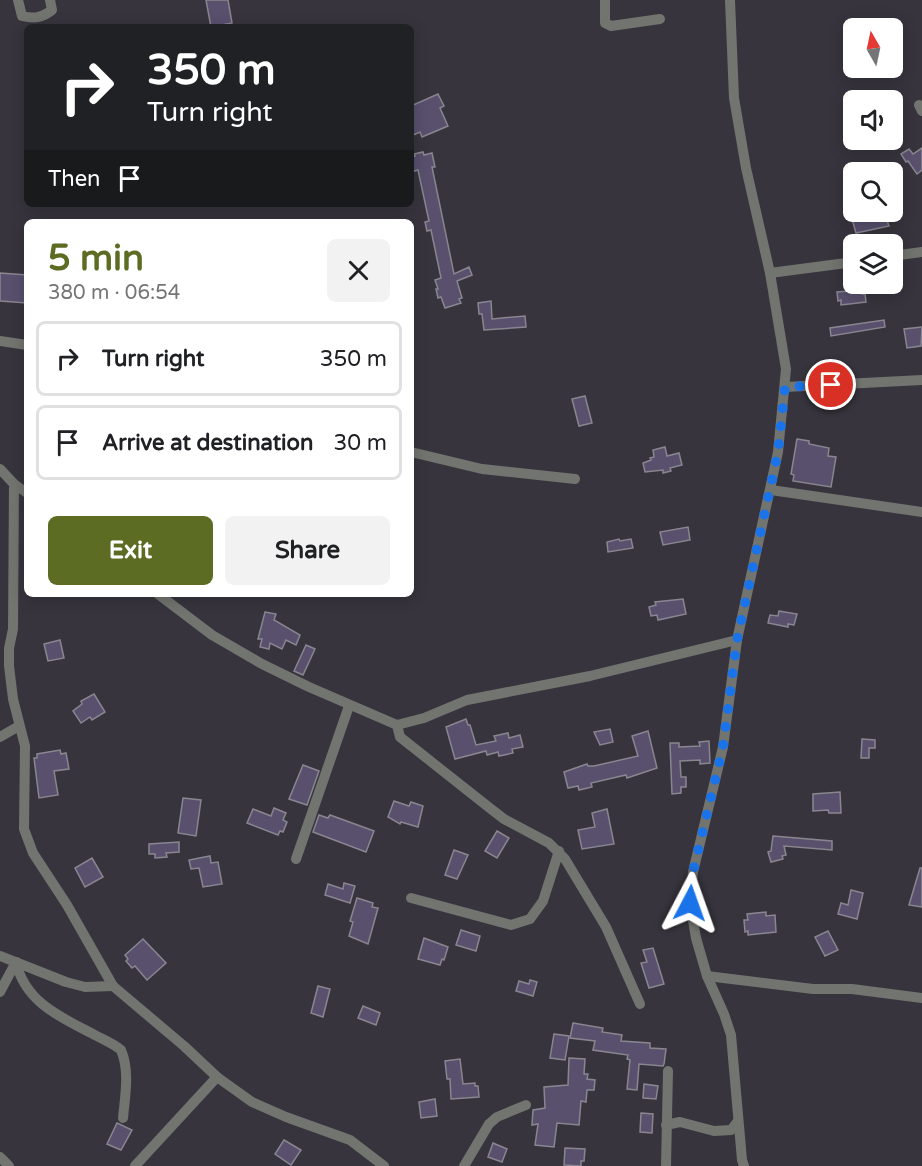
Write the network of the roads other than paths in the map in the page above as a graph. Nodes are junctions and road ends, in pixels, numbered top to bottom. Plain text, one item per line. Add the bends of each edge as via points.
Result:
1 (18, 0) edge
2 (50, 0) edge
3 (604, 0) edge
4 (730, 0) edge
5 (660, 19) dead end
6 (922, 252) edge
7 (903, 255) edge
8 (843, 263) edge
9 (770, 273) junction
10 (0, 341) edge
11 (24, 345) edge
12 (922, 380) edge
13 (785, 387) junction
14 (414, 453) edge
15 (0, 469) edge
16 (575, 478) dead end
17 (14, 484) junction
18 (771, 490) junction
19 (24, 491) edge
20 (922, 512) edge
21 (162, 597) edge
22 (737, 640) junction
23 (5, 647) edge
24 (350, 705) junction
25 (397, 725) junction
26 (19, 726) junction
27 (0, 738) edge
28 (559, 851) junction
29 (296, 859) dead end
30 (411, 898) dead end
31 (0, 956) edge
32 (16, 962) junction
33 (707, 976) junction
34 (113, 986) junction
35 (0, 992) edge
36 (922, 998) edge
37 (640, 1004) dead end
38 (668, 1071) dead end
39 (217, 1077) junction
40 (526, 1105) dead end
41 (123, 1118) dead end
42 (738, 1121) junction
43 (666, 1125) junction
44 (0, 1157) edge
45 (9, 1166) edge
46 (135, 1166) edge
47 (384, 1166) edge
48 (464, 1166) edge
49 (666, 1166) edge
50 (744, 1166) edge

1 - 2 street via 22,16 30,18 52,10
3 - 5 street via 605,22 612,26
4 - 9 street via 734,98
6 - 7 street
8 - 9 street
9 - 13 street via 786,369
10 - 11 street
12 - 13 street
13 - 18 street
14 - 16 street via 482,469
15 - 17 street
17 - 19 street
17 - 23 street via 13,629
18 - 20 street
18 - 22 street
21 - 24 street via 212,635 262,664
22 - 25 street via 590,676 467,700
22 - 33 street via 723,747 693,872 690,903
23 - 26 street
24 - 25 street
24 - 29 street
25 - 28 street via 400,737 482,802
26 - 27 street
26 - 34 street via 26,746 23,816 27,839
28 - 30 street via 543,901 530,919 511,925
28 - 37 street via 606,927
31 - 32 street
32 - 34 street via 85,987
32 - 35 street
32 - 41 street via 19,977 40,1003 121,1050 126,1070
33 - 36 street
33 - 42 street via 730,1035
34 - 39 street
38 - 43 street
39 - 46 street
39 - 47 street via 252,1102 350,1140
40 - 48 street via 489,1124
42 - 43 street via 731,1130 714,1131 680,1122
42 - 50 street
43 - 49 street
44 - 45 street

